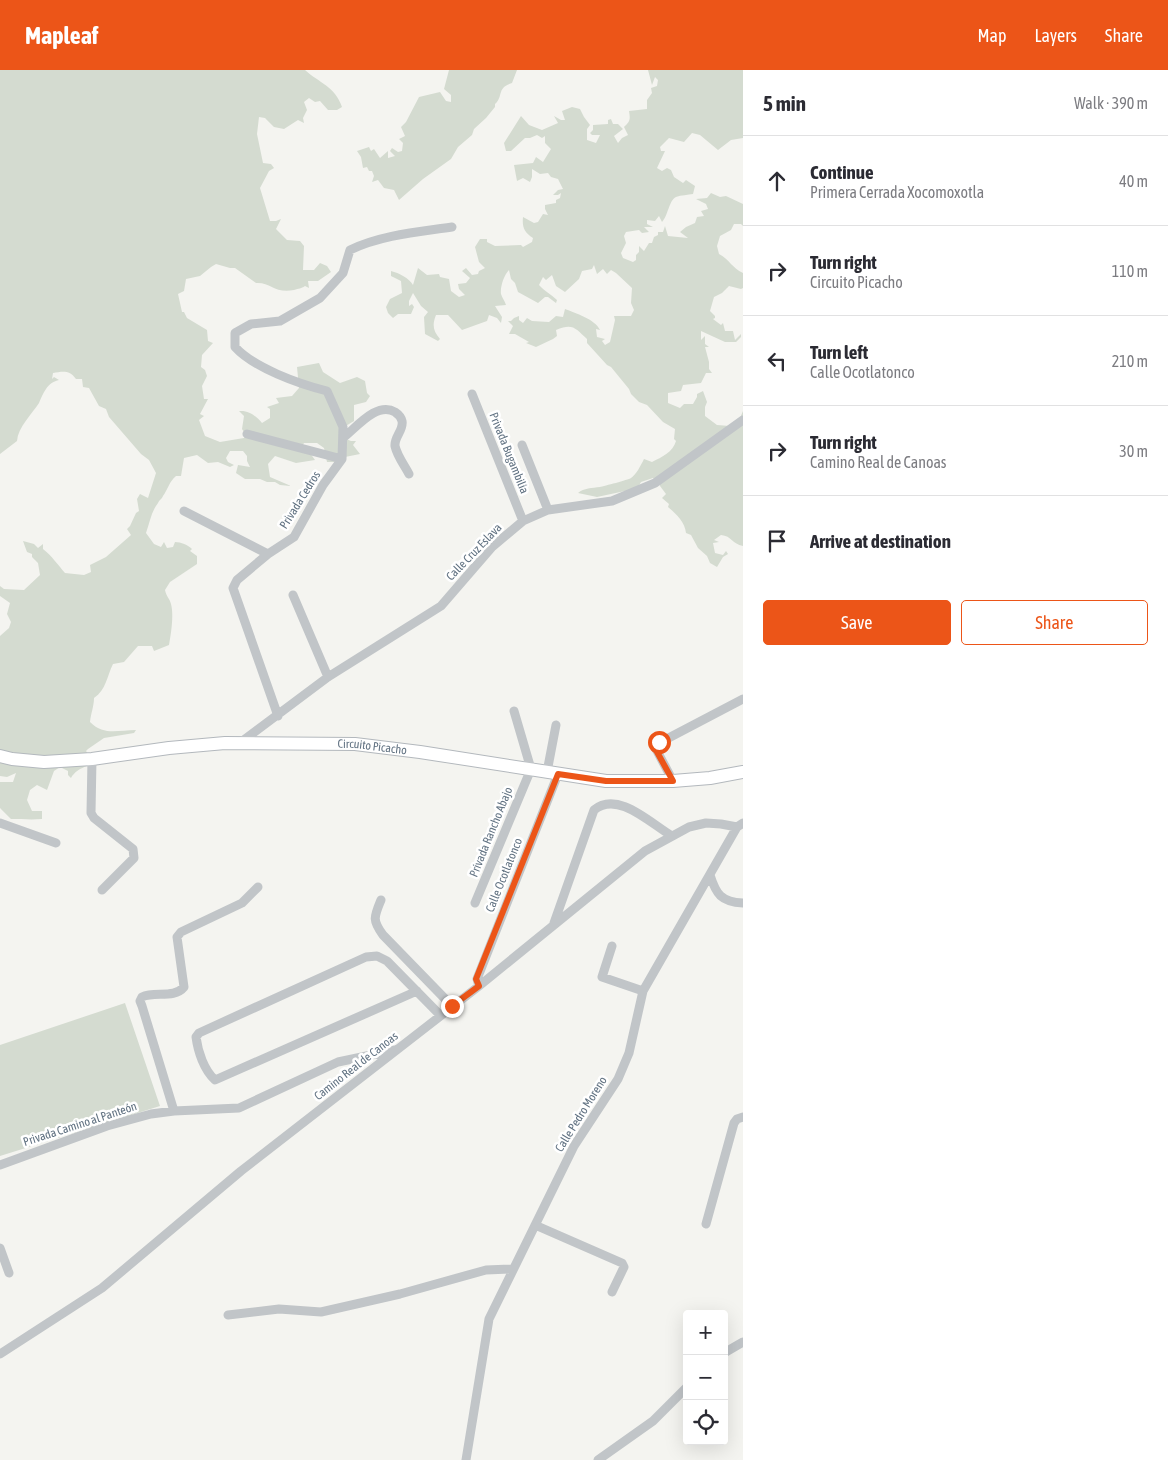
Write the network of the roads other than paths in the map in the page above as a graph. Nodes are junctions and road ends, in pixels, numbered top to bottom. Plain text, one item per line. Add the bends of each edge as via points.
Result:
1 (452, 227) dead end
2 (472, 394) dead end
3 (743, 420) edge
4 (247, 434) dead end
5 (343, 438) junction
6 (522, 445) dead end
7 (342, 459) junction
8 (409, 474) dead end
9 (548, 510) junction
10 (184, 511) dead end
11 (523, 521) junction
12 (268, 554) junction
13 (293, 595) dead end
14 (328, 677) junction
15 (743, 699) edge
16 (514, 711) dead end
17 (278, 716) junction
18 (556, 725) dead end
19 (241, 742) junction
20 (0, 756) edge
21 (92, 759) junction
22 (530, 769) junction
23 (743, 772) edge
24 (553, 773) junction
25 (673, 781) junction
26 (0, 823) edge
27 (740, 825) edge
28 (672, 836) junction
29 (56, 843) dead end
30 (710, 875) junction
31 (258, 887) dead end
32 (102, 890) dead end
33 (381, 900) dead end
34 (743, 903) edge
35 (475, 904) dead end
36 (554, 923) junction
37 (612, 946) dead end
38 (479, 986) junction
39 (417, 991) junction
40 (643, 991) junction
41 (452, 1006) junction
42 (440, 1015) junction
43 (398, 1050) junction
44 (174, 1111) junction
45 (743, 1117) edge
46 (0, 1164) edge
47 (706, 1224) dead end
48 (535, 1225) junction
49 (0, 1248) edge
50 (512, 1269) junction
51 (9, 1273) dead end
52 (612, 1292) dead end
53 (228, 1315) dead end
54 (743, 1342) edge
55 (728, 1351) edge
56 (0, 1354) edge
57 (683, 1395) edge
58 (466, 1460) edge
59 (598, 1460) edge

1 - 5 street via 362,244 350,250 343,273 320,298 280,321 251,324 235,334 234,347 243,356 299,384 327,391 344,427
2 - 11 street, Privada Bugambilia
3 - 9 street, Calle Cruz Eslava via 656,483 612,501
4 - 7 street
5 - 7 street
5 - 8 street via 376,411 392,410 402,421 395,443
6 - 9 street
7 - 12 street, Privada Cedros via 323,485 294,537
9 - 11 street, Calle Cruz Eslava
10 - 12 street
11 - 14 street, Calle Cruz Eslava via 492,547 441,606
12 - 17 street, Privada Cedros via 237,580 233,588
13 - 14 street
14 - 17 street, Calle Cruz Eslava
15 - 25 street via 659,742 657,752
16 - 22 street
17 - 19 street, Calle Cruz Eslava
18 - 24 street, Calle Ocotlatonco
19 - 21 main road, Circuito Picacho
19 - 22 main road, Circuito Picacho via 355,744
20 - 21 main road, Circuito Picacho via 44,762
21 - 32 street via 91,813 133,849 134,854 134,858
22 - 24 main road, Circuito Picacho
22 - 35 street, Privada Rancho Abajo
23 - 25 main road, Circuito Picacho
24 - 25 main road, Circuito Picacho via 606,781
24 - 38 street, Calle Ocotlatonco via 476,979
26 - 29 street
27 - 28 street, Camino Real de Canoas via 706,823
27 - 30 street, Calle Pedro Moreno
28 - 36 street, Camino Real de Canoas via 646,851
28 - 36 street via 639,813 612,804 601,804 594,810
30 - 34 street via 715,891 730,901
30 - 40 street, Calle Pedro Moreno
31 - 44 street via 242,903 181,932 177,937 182,990 146,995 140,1001
33 - 41 street via 374,917 375,925
36 - 38 street, Camino Real de Canoas
37 - 40 street via 602,977
38 - 41 street, Camino Real de Canoas
39 - 39 street via 222,1079 215,1080 208,1074 197,1045 199,1033 366,957 377,956 387,961
39 - 42 street
40 - 48 street, Calle Pedro Moreno via 629,1053 618,1079 574,1146
41 - 42 street, Camino Real de Canoas
42 - 43 street, Camino Real de Canoas
43 - 44 street, Privada Camino al Panteón via 338,1062 239,1108
43 - 56 street, Camino Real de Canoas via 242,1171 102,1288
44 - 46 street, Privada Camino al Panteón via 107,1126
45 - 47 street via 734,1123
48 - 50 street, Calle Pedro Moreno
48 - 52 street via 622,1263 624,1267
49 - 51 street
50 - 53 street via 486,1270 321,1312 279,1309
50 - 58 street, Calle Pedro Moreno via 489,1319
54 - 55 street
57 - 59 street via 642,1430

